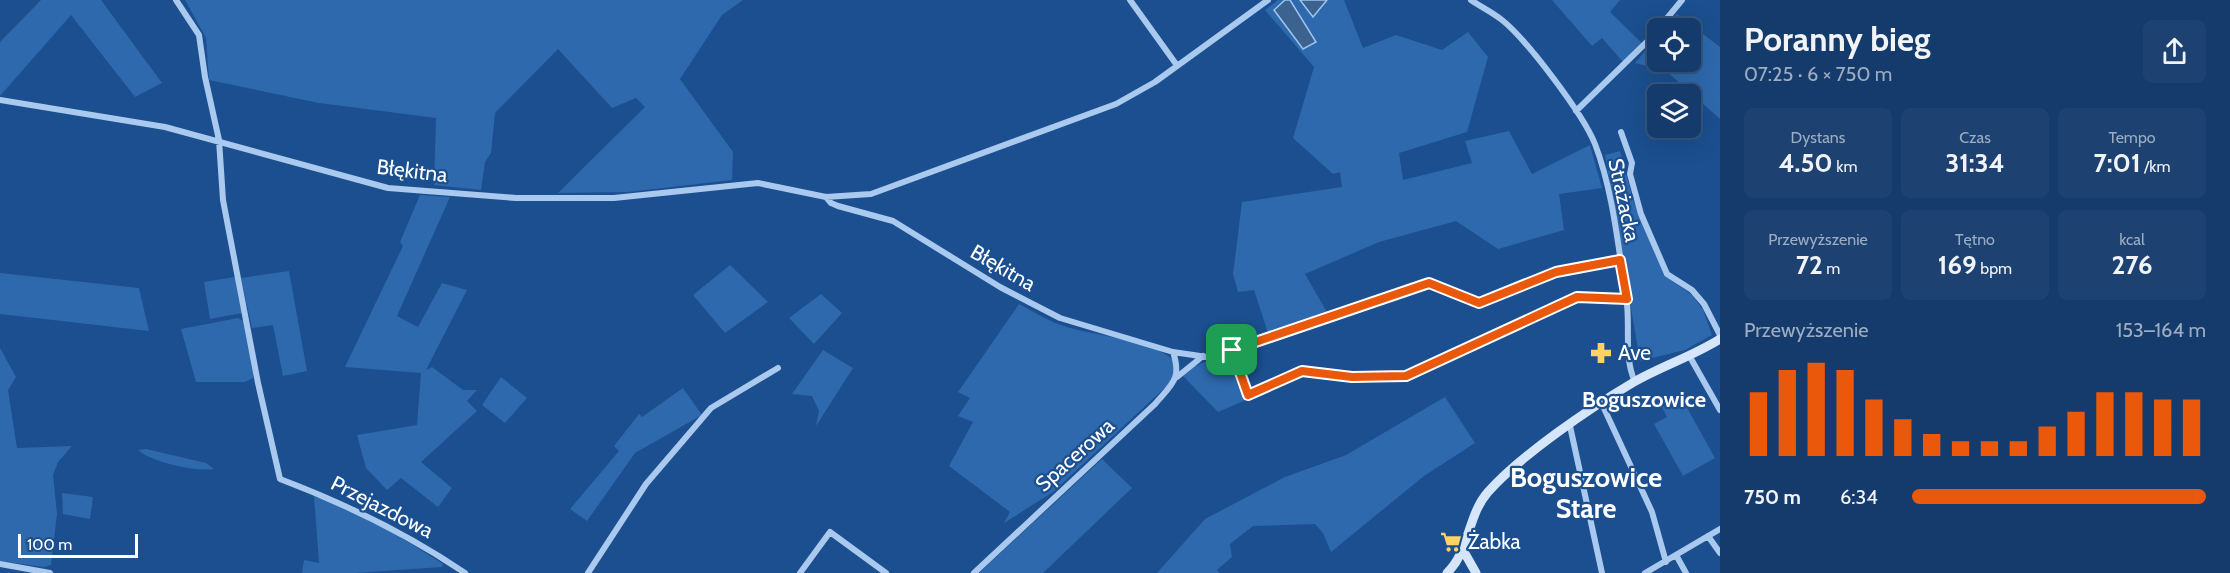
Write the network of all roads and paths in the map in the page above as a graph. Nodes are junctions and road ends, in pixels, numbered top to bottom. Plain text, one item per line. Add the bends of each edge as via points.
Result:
1 (176, 0) edge
2 (1130, 0) edge
3 (1268, 0) edge
4 (1471, 0) edge
5 (1682, 0) edge
6 (1668, 18) edge
7 (1647, 41) edge
8 (1176, 64) junction
9 (0, 100) edge
10 (1576, 111) junction
11 (1621, 132) dead end
12 (219, 140) junction
13 (826, 197) junction
14 (1620, 260) junction
15 (1627, 299) junction
16 (1720, 337) edge
17 (1232, 350) junction
18 (1173, 352) junction
19 (1203, 356) junction
20 (1690, 357) junction
21 (778, 368) dead end
22 (1177, 377) junction
23 (1635, 382) junction
24 (1602, 404) junction
25 (1720, 410) edge
26 (1569, 426) junction
27 (1720, 529) edge
28 (1708, 536) junction
29 (1463, 550) junction
30 (1720, 553) edge
31 (1677, 555) junction
32 (1666, 562) junction
33 (0, 564) edge
34 (50, 573) edge
35 (465, 573) edge
36 (588, 573) edge
37 (801, 573) edge
38 (886, 573) edge
39 (974, 573) edge
40 (1447, 573) edge
41 (1476, 573) edge
42 (1602, 573) edge
43 (1645, 573) edge
44 (1686, 573) edge

1 - 12 street via 199,35
2 - 8 street
3 - 8 street
4 - 10 street, Strażacka via 1502,20
5 - 6 street
7 - 10 street
8 - 13 street, Błękitna via 1155,82 1116,104 871,194
9 - 12 street, Błękitna via 142,122
10 - 14 street, Strażacka via 1594,142 1606,181
11 - 16 street via 1632,163 1630,174 1641,214 1667,274 1692,290 1704,304
12 - 13 street, Błękitna via 388,188 516,198 614,198 759,183
12 - 35 street, Przejazdowa via 224,200 280,479 366,514
13 - 18 street, Błękitna via 838,206 893,221 1000,287 1060,318
14 - 15 street, Strażacka
14 - 17 street via 1556,272 1479,303 1429,283
15 - 17 street via 1577,297 1406,376 1352,377 1302,371 1248,395
15 - 23 street, Strażacka via 1630,366
16 - 20 street
17 - 19 street
18 - 19 street, Błękitna
18 - 22 street
19 - 22 street, Spacerowa
20 - 23 street
20 - 25 street
21 - 36 street via 711,408 646,484
22 - 39 street, Spacerowa via 1155,404
23 - 24 street
24 - 26 street
24 - 32 street via 1652,512
26 - 29 street via 1486,494
26 - 42 street
27 - 28 street
28 - 30 street
28 - 31 street
29 - 40 street
29 - 41 street
31 - 32 street
31 - 44 street
32 - 43 street
33 - 34 street
37 - 38 street via 830,532

